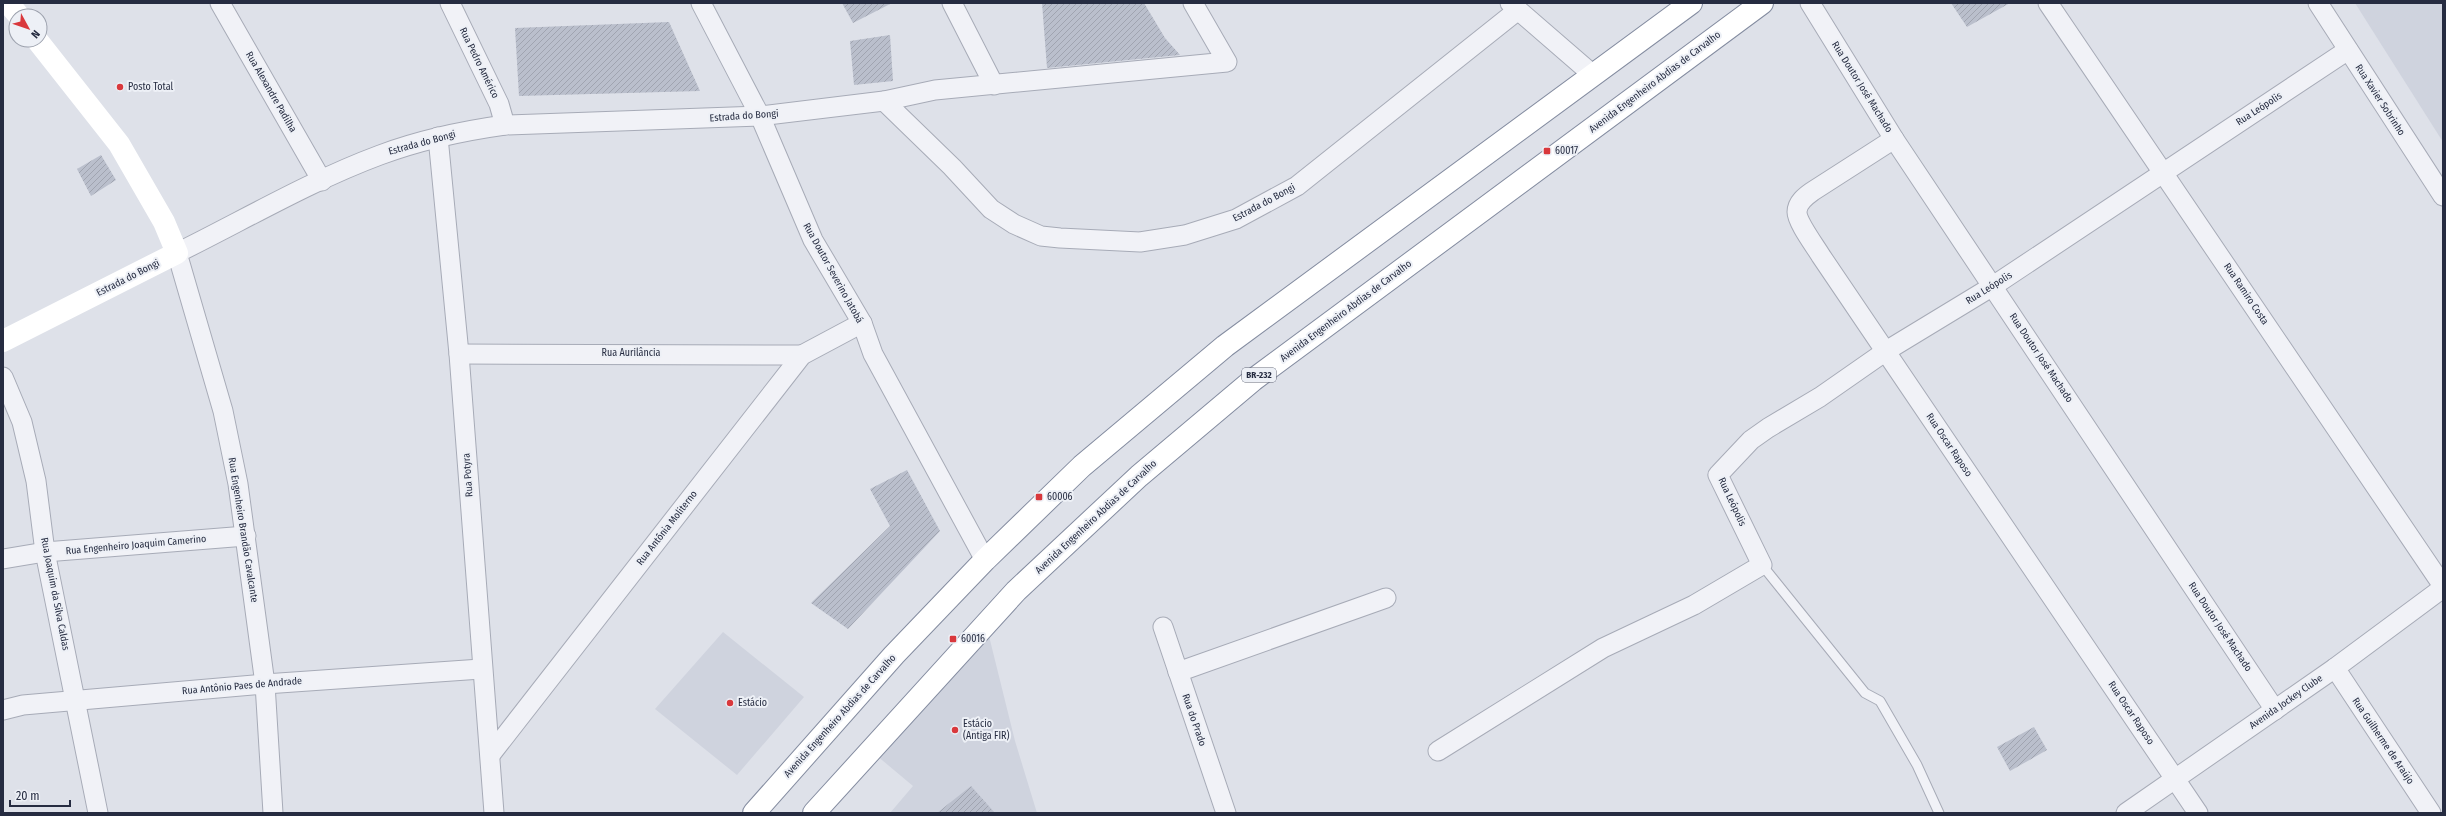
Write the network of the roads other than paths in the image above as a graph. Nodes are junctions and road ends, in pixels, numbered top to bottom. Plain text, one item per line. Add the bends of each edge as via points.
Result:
1 (220, 3) edge
2 (450, 3) edge
3 (701, 3) edge
4 (952, 3) edge
5 (1193, 3) edge
6 (1691, 3) edge
7 (1762, 3) edge
8 (1810, 3) edge
9 (2048, 3) edge
10 (2318, 3) edge
11 (1514, 6) edge
12 (43, 48) edge
13 (2348, 50) junction
14 (1592, 74) junction
15 (994, 85) junction
16 (884, 101) junction
17 (760, 116) junction
18 (505, 125) junction
19 (438, 137) junction
20 (1894, 139) junction
21 (2164, 171) junction
22 (322, 181) junction
23 (2443, 196) edge
24 (177, 253) junction
25 (1993, 286) junction
26 (862, 323) junction
27 (3, 342) edge
28 (1886, 351) junction
29 (459, 354) junction
30 (802, 355) junction
31 (3, 377) edge
32 (246, 536) junction
33 (45, 552) junction
34 (3, 559) edge
35 (985, 560) junction
36 (1762, 565) junction
37 (2443, 587) edge
38 (1386, 598) dead end
39 (1163, 627) dead end
40 (2335, 668) junction
41 (482, 669) junction
42 (1178, 672) junction
43 (265, 684) junction
44 (76, 700) junction
45 (3, 710) edge
46 (2275, 710) junction
47 (1438, 751) dead end
48 (491, 754) junction
49 (2175, 778) junction
50 (98, 813) edge
51 (273, 813) edge
52 (494, 813) edge
53 (754, 813) edge
54 (814, 813) edge
55 (1226, 813) edge
56 (1939, 813) edge
57 (2126, 813) edge
58 (2198, 813) edge
59 (2431, 813) edge

1 - 22 street, Rua Alexandre Padilha
2 - 18 street, Rua Pedro Américo via 499,104
3 - 17 street, Rua Doutor Severino Jatobá
4 - 15 street
5 - 15 street, Estrada do Bongi via 1227,62
6 - 14 main road, Avenida Engenheiro Abdias de Carvalho
7 - 54 main road, Avenida Engenheiro Abdias de Carvalho / BR-232 via 1253,380 1140,476 1016,591
8 - 20 street, Rua Doutor José Machado
9 - 21 street, Rua Ramiro Costa
10 - 13 street, Rua Xavier Sobrinho
11 - 14 street
11 - 16 street, Estrada do Bongi via 1297,186 1236,219 1177,236 1140,242 1041,236 1014,224 991,209
12 - 24 main road via 119,144 164,222
13 - 21 street, Rua Leópolis
13 - 23 street, Rua Xavier Sobrinho
14 - 35 main road, Avenida Engenheiro Abdias de Carvalho via 1225,346 1082,466
15 - 16 street, Estrada do Bongi via 935,90
16 - 17 street, Estrada do Bongi
17 - 18 street, Estrada do Bongi
17 - 26 street, Rua Doutor Severino Jatobá via 813,240
18 - 19 street, Estrada do Bongi
19 - 22 street, Estrada do Bongi via 380,154
19 - 29 street, Rua Potyra
20 - 25 street, Rua Doutor José Machado
20 - 28 street, Rua Oscar Raposo via 1813,190 1802,199 1796,212 1821,256
21 - 25 street, Rua Leópolis
21 - 37 street, Rua Ramiro Costa
22 - 24 street, Estrada do Bongi
24 - 27 main road, Estrada do Bongi
24 - 32 street, Rua Engenheiro Brandão Cavalcante via 223,411
25 - 28 street, Rua Leópolis
25 - 46 street, Rua Doutor José Machado
26 - 30 street, Rua Antônia Moliterno
26 - 35 street, Rua Doutor Severino Jatobá via 873,354
28 - 36 street, Rua Leópolis via 1751,440 1718,475
28 - 49 street, Rua Oscar Raposo
29 - 30 street, Rua Aurilância
29 - 41 street, Rua Potyra
30 - 48 street, Rua Antônia Moliterno
31 - 33 street, Rua Joaquim da Silva Caldas via 22,422 36,481
32 - 33 street, Rua Engenheiro Joaquim Camerino
32 - 43 street, Rua Engenheiro Brandão Cavalcante
33 - 34 street, Rua Engenheiro Joaquim Camerino
33 - 44 street, Rua Joaquim da Silva Caldas
35 - 53 main road, Avenida Engenheiro Abdias de Carvalho via 894,655
36 - 47 street via 1694,605 1603,648
36 - 56 lane via 1865,693 1880,701 1917,765
37 - 40 street, Avenida Jockey Clube
38 - 42 street
39 - 42 street, Rua do Prado
40 - 46 street, Avenida Jockey Clube
40 - 59 street, Rua Guilherme de Araújo
41 - 43 street, Rua Antônio Paes de Andrade
41 - 48 street, Rua Potyra
42 - 55 street, Rua do Prado
43 - 44 street, Rua Antônio Paes de Andrade
43 - 51 street, Rua Engenheiro Brandão Cavalcante
44 - 45 street, Rua Antônio Paes de Andrade via 23,705
44 - 50 street, Rua Joaquim da Silva Caldas
46 - 49 street, Avenida Jockey Clube
48 - 52 street, Rua Potyra
49 - 57 street, Avenida Jockey Clube
49 - 58 street, Rua Oscar Raposo

